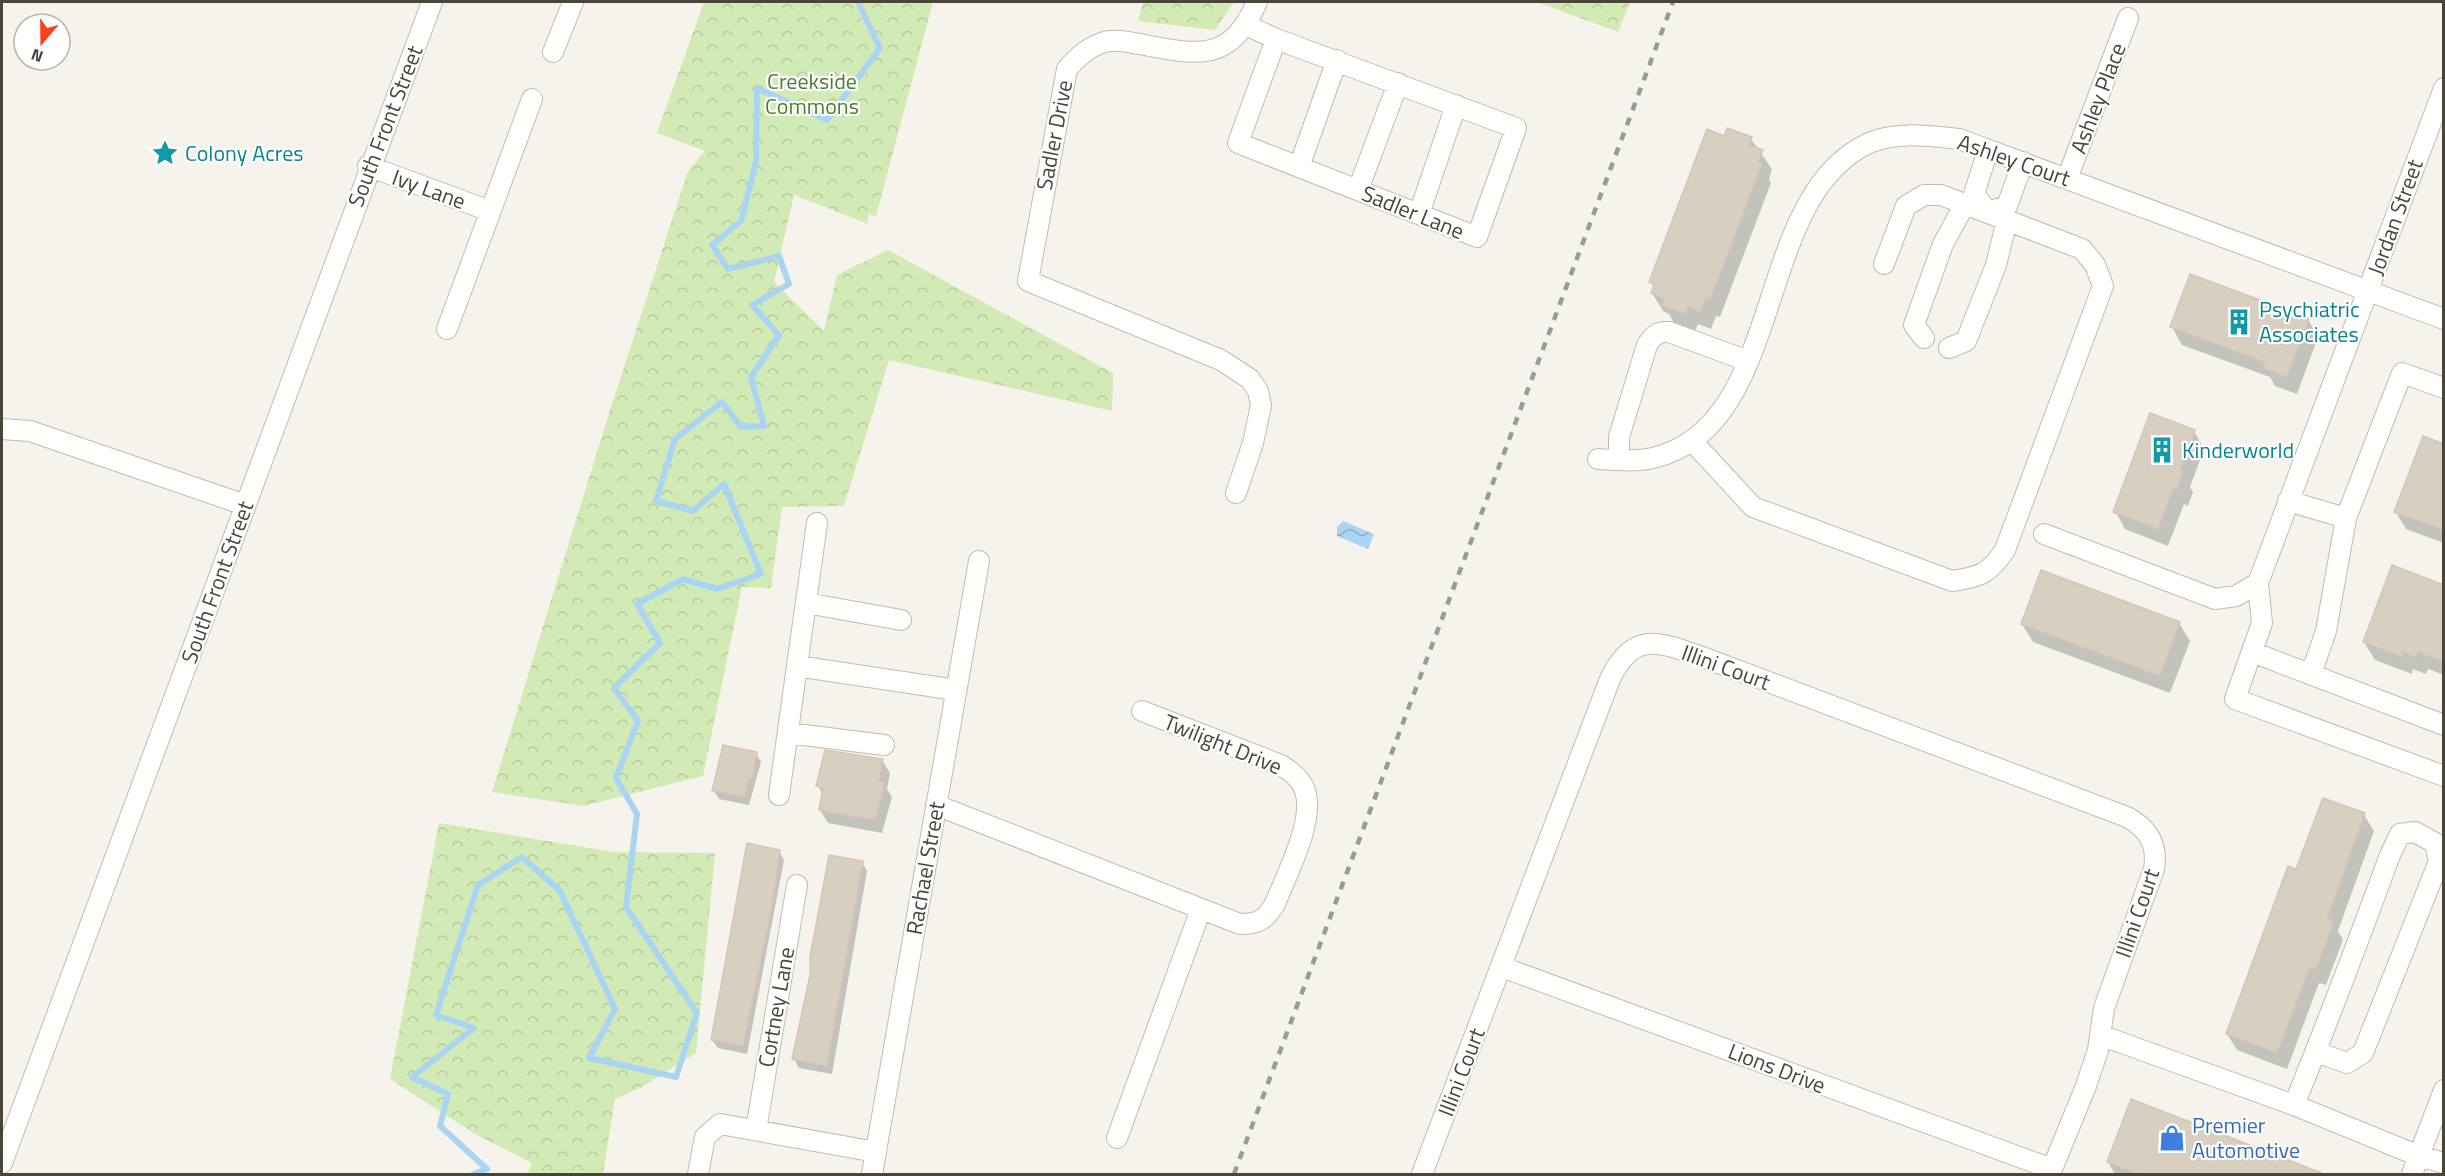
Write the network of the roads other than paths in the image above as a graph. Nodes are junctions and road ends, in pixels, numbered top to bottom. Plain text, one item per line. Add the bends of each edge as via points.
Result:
1 (432, 2) edge
2 (573, 2) edge
3 (1257, 2) edge
4 (2128, 18) dead end
5 (1246, 25) junction
6 (1276, 39) junction
7 (553, 52) dead end
8 (1337, 60) junction
9 (1398, 83) junction
10 (2444, 88) edge
11 (532, 99) dead end
12 (1456, 105) junction
13 (2435, 135) edge
14 (1988, 150) junction
15 (2023, 162) junction
16 (368, 166) junction
17 (1299, 167) junction
18 (2067, 179) junction
19 (1358, 190) junction
20 (1965, 204) junction
21 (490, 211) junction
22 (1988, 212) junction
23 (1419, 214) junction
24 (2007, 220) junction
25 (1884, 264) dead end
26 (2368, 290) junction
27 (2444, 319) edge
28 (447, 329) dead end
29 (1924, 338) dead end
30 (1949, 348) dead end
31 (1748, 361) junction
32 (2444, 388) edge
33 (2, 429) edge
34 (1692, 441) junction
35 (1598, 459) dead end
36 (1619, 460) junction
37 (1236, 493) dead end
38 (2288, 501) junction
39 (245, 505) junction
40 (2346, 518) junction
41 (816, 523) dead end
42 (2044, 534) dead end
43 (979, 561) dead end
44 (2258, 582) junction
45 (806, 603) junction
46 (901, 620) dead end
47 (2252, 652) junction
48 (797, 666) junction
49 (2311, 674) junction
50 (956, 690) junction
51 (1142, 711) dead end
52 (2444, 725) edge
53 (788, 733) junction
54 (884, 745) dead end
55 (2444, 776) edge
56 (779, 795) dead end
57 (936, 805) junction
58 (797, 885) dead end
59 (1201, 909) junction
60 (1502, 967) junction
61 (2100, 1035) junction
62 (2316, 1052) junction
63 (2444, 1090) edge
64 (2294, 1105) junction
65 (756, 1130) junction
66 (1118, 1138) dead end
67 (876, 1152) junction
68 (2419, 1156) junction
69 (2444, 1162) edge
70 (2, 1163) edge
71 (2051, 1172) edge
72 (698, 1174) edge
73 (873, 1174) edge
74 (1422, 1174) edge
75 (2412, 1174) edge

1 - 16 street, South Front Street
2 - 7 street
3 - 5 street, Sadler Drive
4 - 18 street, Ashley Place
5 - 6 street, Sadler Lane
5 - 37 street, Sadler Drive via 1228,43 1210,52 1190,54 1118,40 1082,52 1067,69 1028,281 1221,360 1250,379 1261,405
6 - 8 street, Sadler Lane
6 - 17 street, Sadler Lane via 1238,143
8 - 9 street, Sadler Lane
8 - 17 street
9 - 12 street, Sadler Lane
9 - 19 street
10 - 13 street, Jordan Street
11 - 21 street, Ivy Lane
12 - 23 street
12 - 23 street, Sadler Lane via 1516,128 1477,237
13 - 26 street, Jordan Street
14 - 15 street, Ashley Court
14 - 22 street via 1974,194
14 - 31 street, Ashley Court via 1959,139 1915,134 1869,143 1832,168 1805,207
15 - 18 street, Ashley Court
15 - 22 street via 2007,206
16 - 21 street, Ivy Lane
16 - 39 street, South Front Street
17 - 19 street, Sadler Lane
18 - 26 street, Ashley Court
19 - 23 street, Sadler Lane
20 - 22 street
20 - 25 street via 1941,195 1924,195 1906,206
20 - 29 street via 1943,244 1914,325
21 - 28 street, Ivy Lane
22 - 24 street
24 - 30 street via 1996,265 1966,341
24 - 34 street via 2082,249 2095,265 2103,286 2005,550 1993,568 1975,578 1952,580 1753,507
26 - 27 street, Ashley Court
26 - 38 street, Jordan Street
31 - 34 street, Ashley Court via 1720,412
31 - 36 street via 1669,332 1653,336 1619,437
32 - 40 street via 2402,373
33 - 39 street via 30,431
34 - 36 street, Ashley Court via 1653,458
35 - 36 street, Ashley Court
38 - 40 street
38 - 44 street, Jordan Street
39 - 70 street, South Front Street
40 - 49 street via 2326,631
41 - 45 street
42 - 44 street via 2215,599 2236,596
43 - 50 street, Rachael Street
44 - 47 street via 2262,623
45 - 46 street
45 - 48 street
47 - 49 street
47 - 55 street via 2235,699
48 - 50 street
48 - 53 street
49 - 52 street
50 - 57 street, Rachael Street
51 - 59 street, Twilight Drive via 1281,765 1304,788 1306,821 1267,917 1257,924 1240,924
53 - 54 street
53 - 56 street
57 - 59 street, Twilight Drive
57 - 67 street, Rachael Street
58 - 65 street, Cortney Lane
59 - 66 street
60 - 61 street, Illini Court via 1618,662 1632,648 1663,643 2140,824 2157,854 2104,1008
60 - 71 street, Lions Drive
60 - 74 street, Illini Court
61 - 64 street
61 - 71 street, Illini Court via 2086,1086
62 - 62 street via 2347,1063 2363,1053 2439,861 2435,843 2415,832 2400,834 2390,855
62 - 64 street
63 - 68 street
64 - 68 street
65 - 67 street
65 - 72 street via 720,1124 705,1137
67 - 73 street, Rachael Street
68 - 69 street
68 - 75 street

